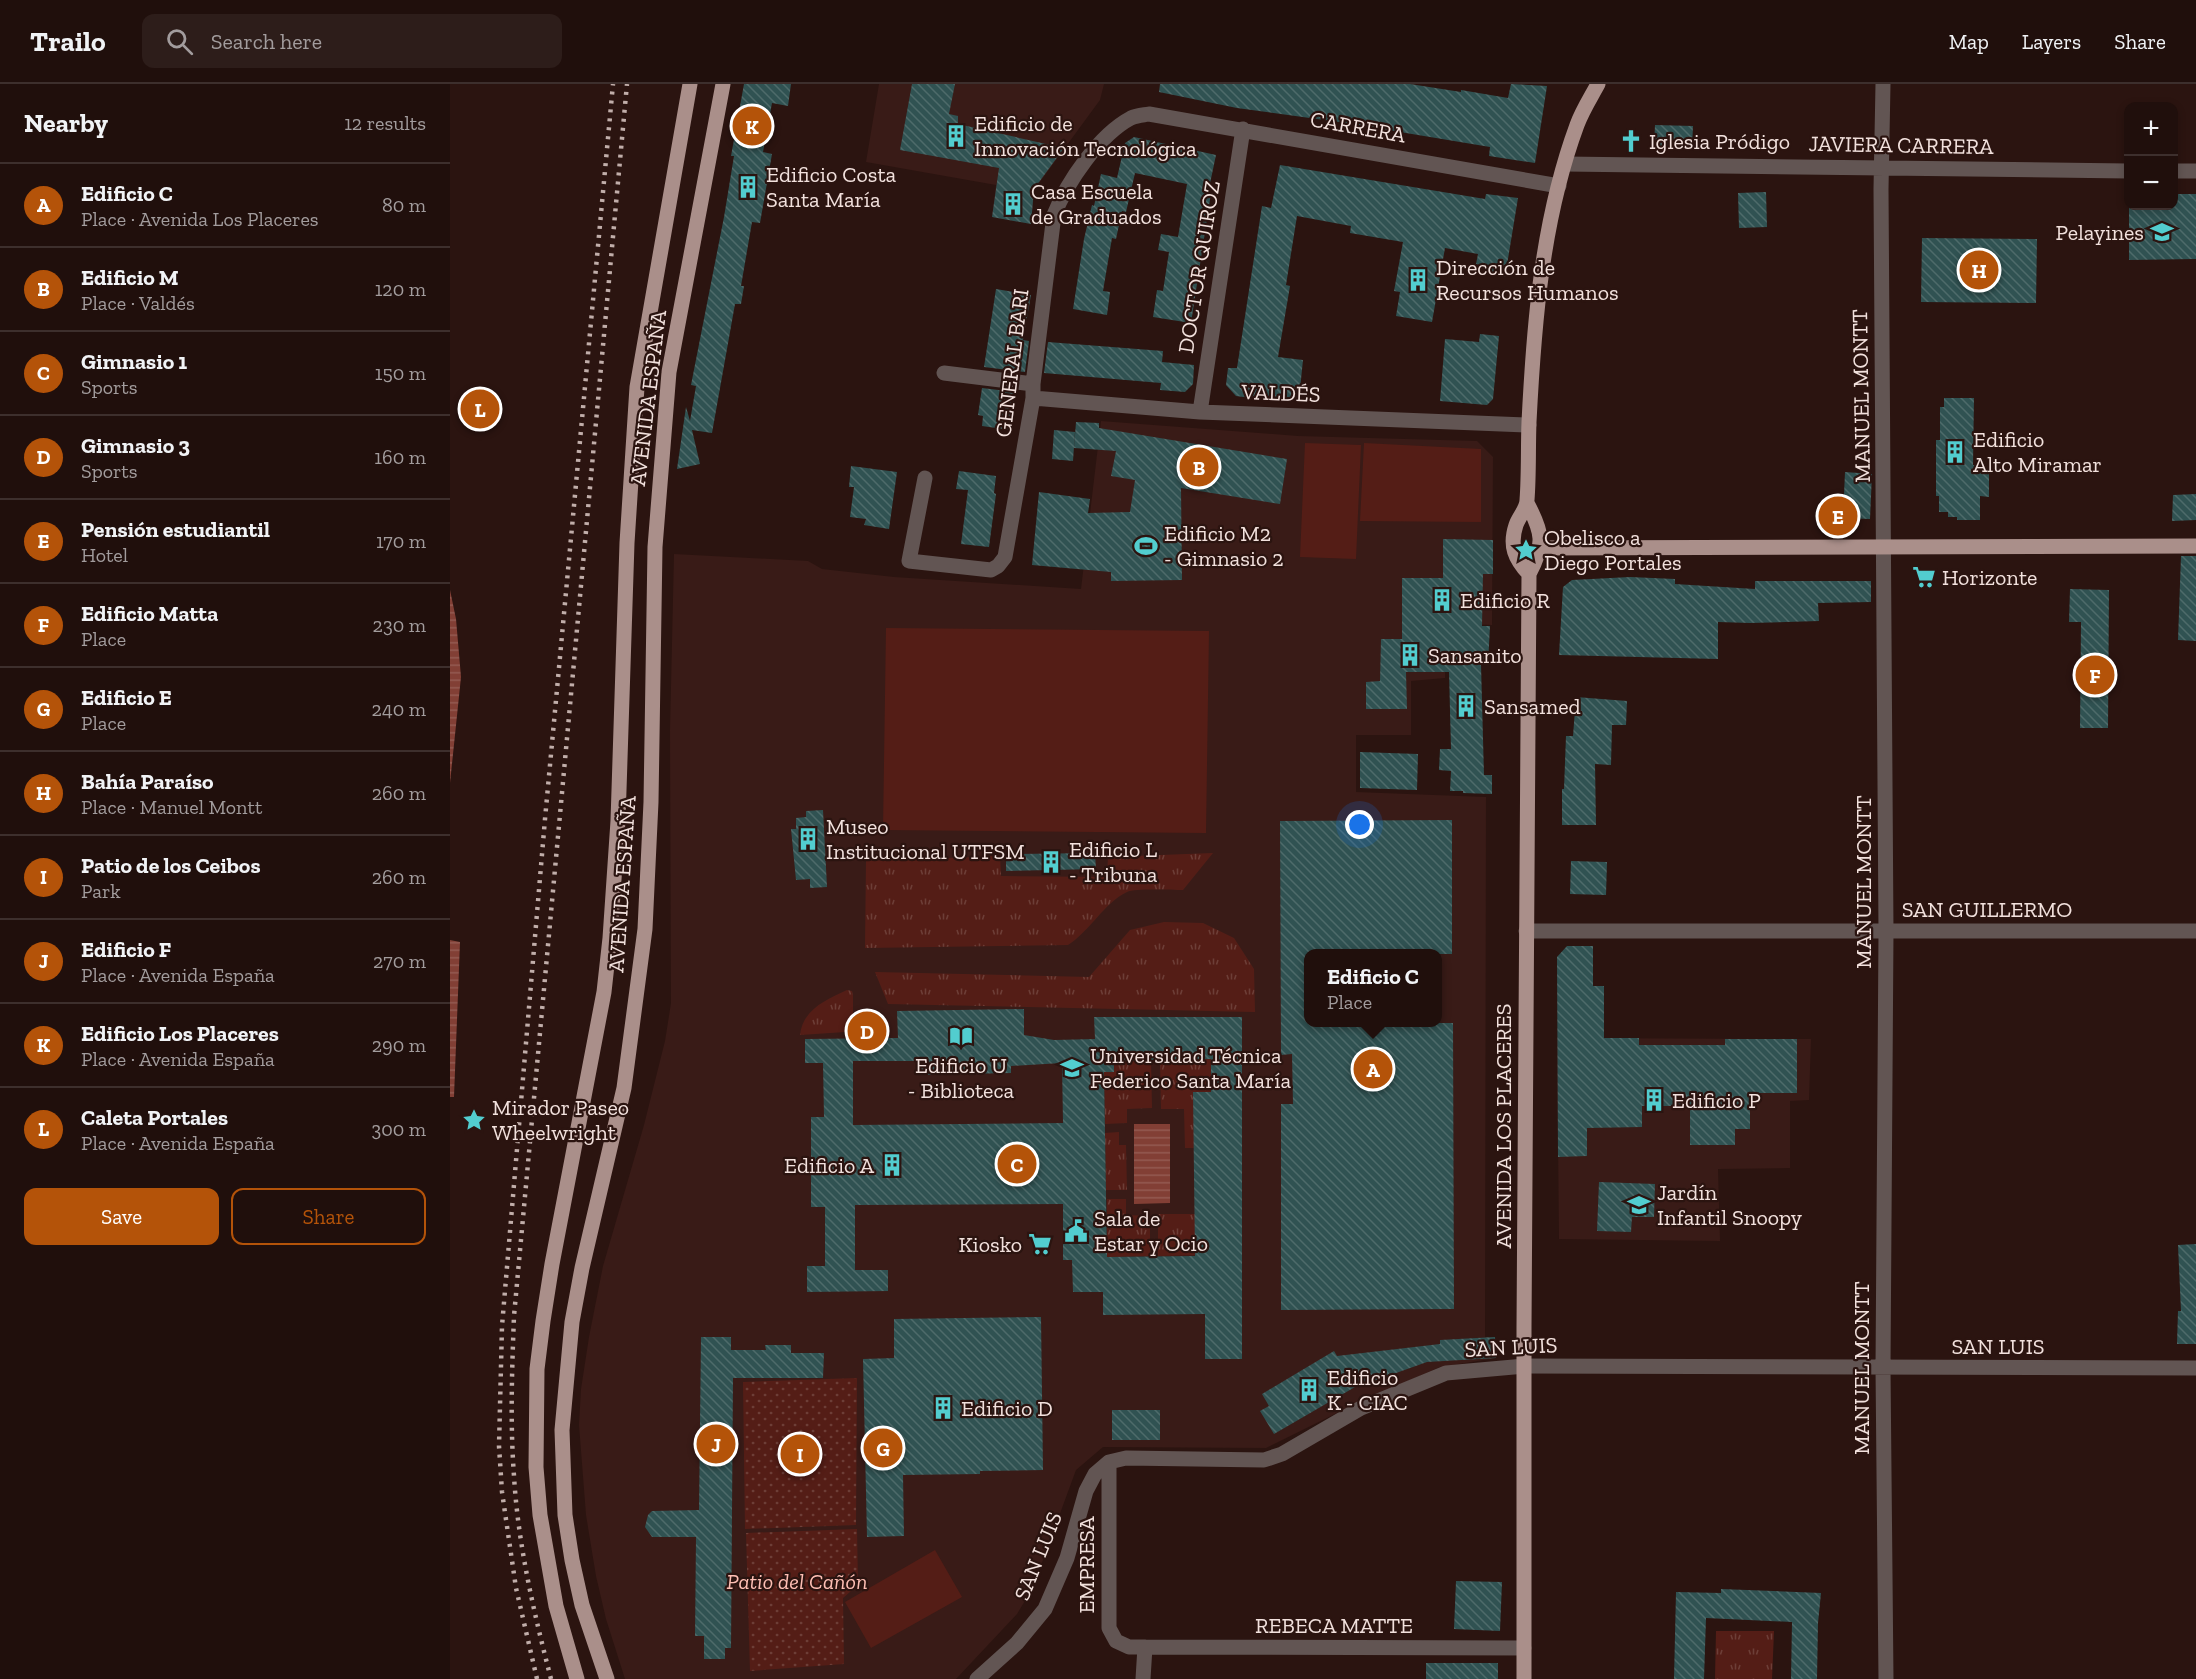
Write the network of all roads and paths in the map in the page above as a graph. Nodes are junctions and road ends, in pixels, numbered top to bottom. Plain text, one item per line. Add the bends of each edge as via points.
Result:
1 (690, 84) edge
2 (723, 84) edge
3 (1598, 84) edge
4 (1883, 84) edge
5 (1149, 114) joint
6 (1243, 129) junction
7 (1565, 164) junction
8 (1882, 168) junction
9 (2124, 171) edge
10 (2178, 171) edge
11 (2196, 171) edge
12 (1559, 186) junction
13 (944, 372) dead end
14 (1033, 391) junction
15 (1200, 412) junction
16 (1529, 425) junction
17 (925, 478) dead end
18 (1527, 503) junction
19 (2196, 546) edge
20 (1541, 548) junction
21 (1884, 548) junction
22 (1529, 574) junction
23 (1527, 931) junction
24 (2196, 931) edge
25 (1886, 932) junction
26 (1524, 1366) junction
27 (1883, 1368) junction
28 (2196, 1368) edge
29 (1109, 1462) junction
30 (1144, 1647) junction
31 (1524, 1648) junction
32 (577, 1679) edge
33 (607, 1679) edge
34 (977, 1679) edge
35 (1143, 1679) edge
36 (1524, 1679) edge
37 (1886, 1679) edge

1 - 32 main road, AVENIDA ESPAÑA via 637,387 627,543 618,821 604,992 552,1264 537,1369 536,1467 540,1515 556,1606
2 - 33 main road, AVENIDA ESPAÑA via 669,372 655,548 645,929 624,1088 572,1322 562,1430 565,1515 572,1560 582,1605
3 - 7 main road via 1578,123
4 - 8 street, MANUEL MONTT
5 - 6 street, CARRERA
5 - 14 street, GENERAL BARI via 1133,117 1112,131 1091,153 1061,197 1054,215
6 - 12 street, CARRERA
6 - 15 street, DOCTOR QUIROZ
7 - 8 street, JAVIERA CARRERA
7 - 12 main road
8 - 9 street, JAVIERA CARRERA
8 - 21 street, MANUEL MONTT
10 - 11 street
12 - 16 main road via 1537,302
13 - 14 street, VALDÉS
14 - 15 street, VALDÉS
14 - 17 street, GENERAL BARI via 1005,557 999,566 991,570 909,561
15 - 16 street, VALDÉS
16 - 18 main road
18 - 20 main road via 1538,524
18 - 22 main road via 1516,526 1514,546 1516,559
19 - 21 main road
20 - 21 main road
20 - 22 main road, AVENIDA LOS PLACERES
21 - 25 street, MANUEL MONTT
22 - 23 main road, AVENIDA LOS PLACERES
23 - 25 street, SAN GUILLERMO
23 - 26 main road, AVENIDA LOS PLACERES
24 - 25 street, SAN GUILLERMO
25 - 27 street, MANUEL MONTT
26 - 27 street, SAN LUIS
26 - 29 street, SAN LUIS via 1446,1373 1361,1408 1282,1454 1264,1460 1126,1458
26 - 31 main road, AVENIDA LOS PLACERES
27 - 28 street, SAN LUIS
27 - 37 street, MANUEL MONTT
29 - 30 street, EMPRESA via 1109,1628 1116,1641 1129,1647
29 - 34 street, SAN LUIS via 1095,1474 1086,1491 1066,1558 1045,1608 1017,1643
30 - 31 street, REBECA MATTE
30 - 35 street
31 - 36 main road, AVENIDA LOS PLACERES

